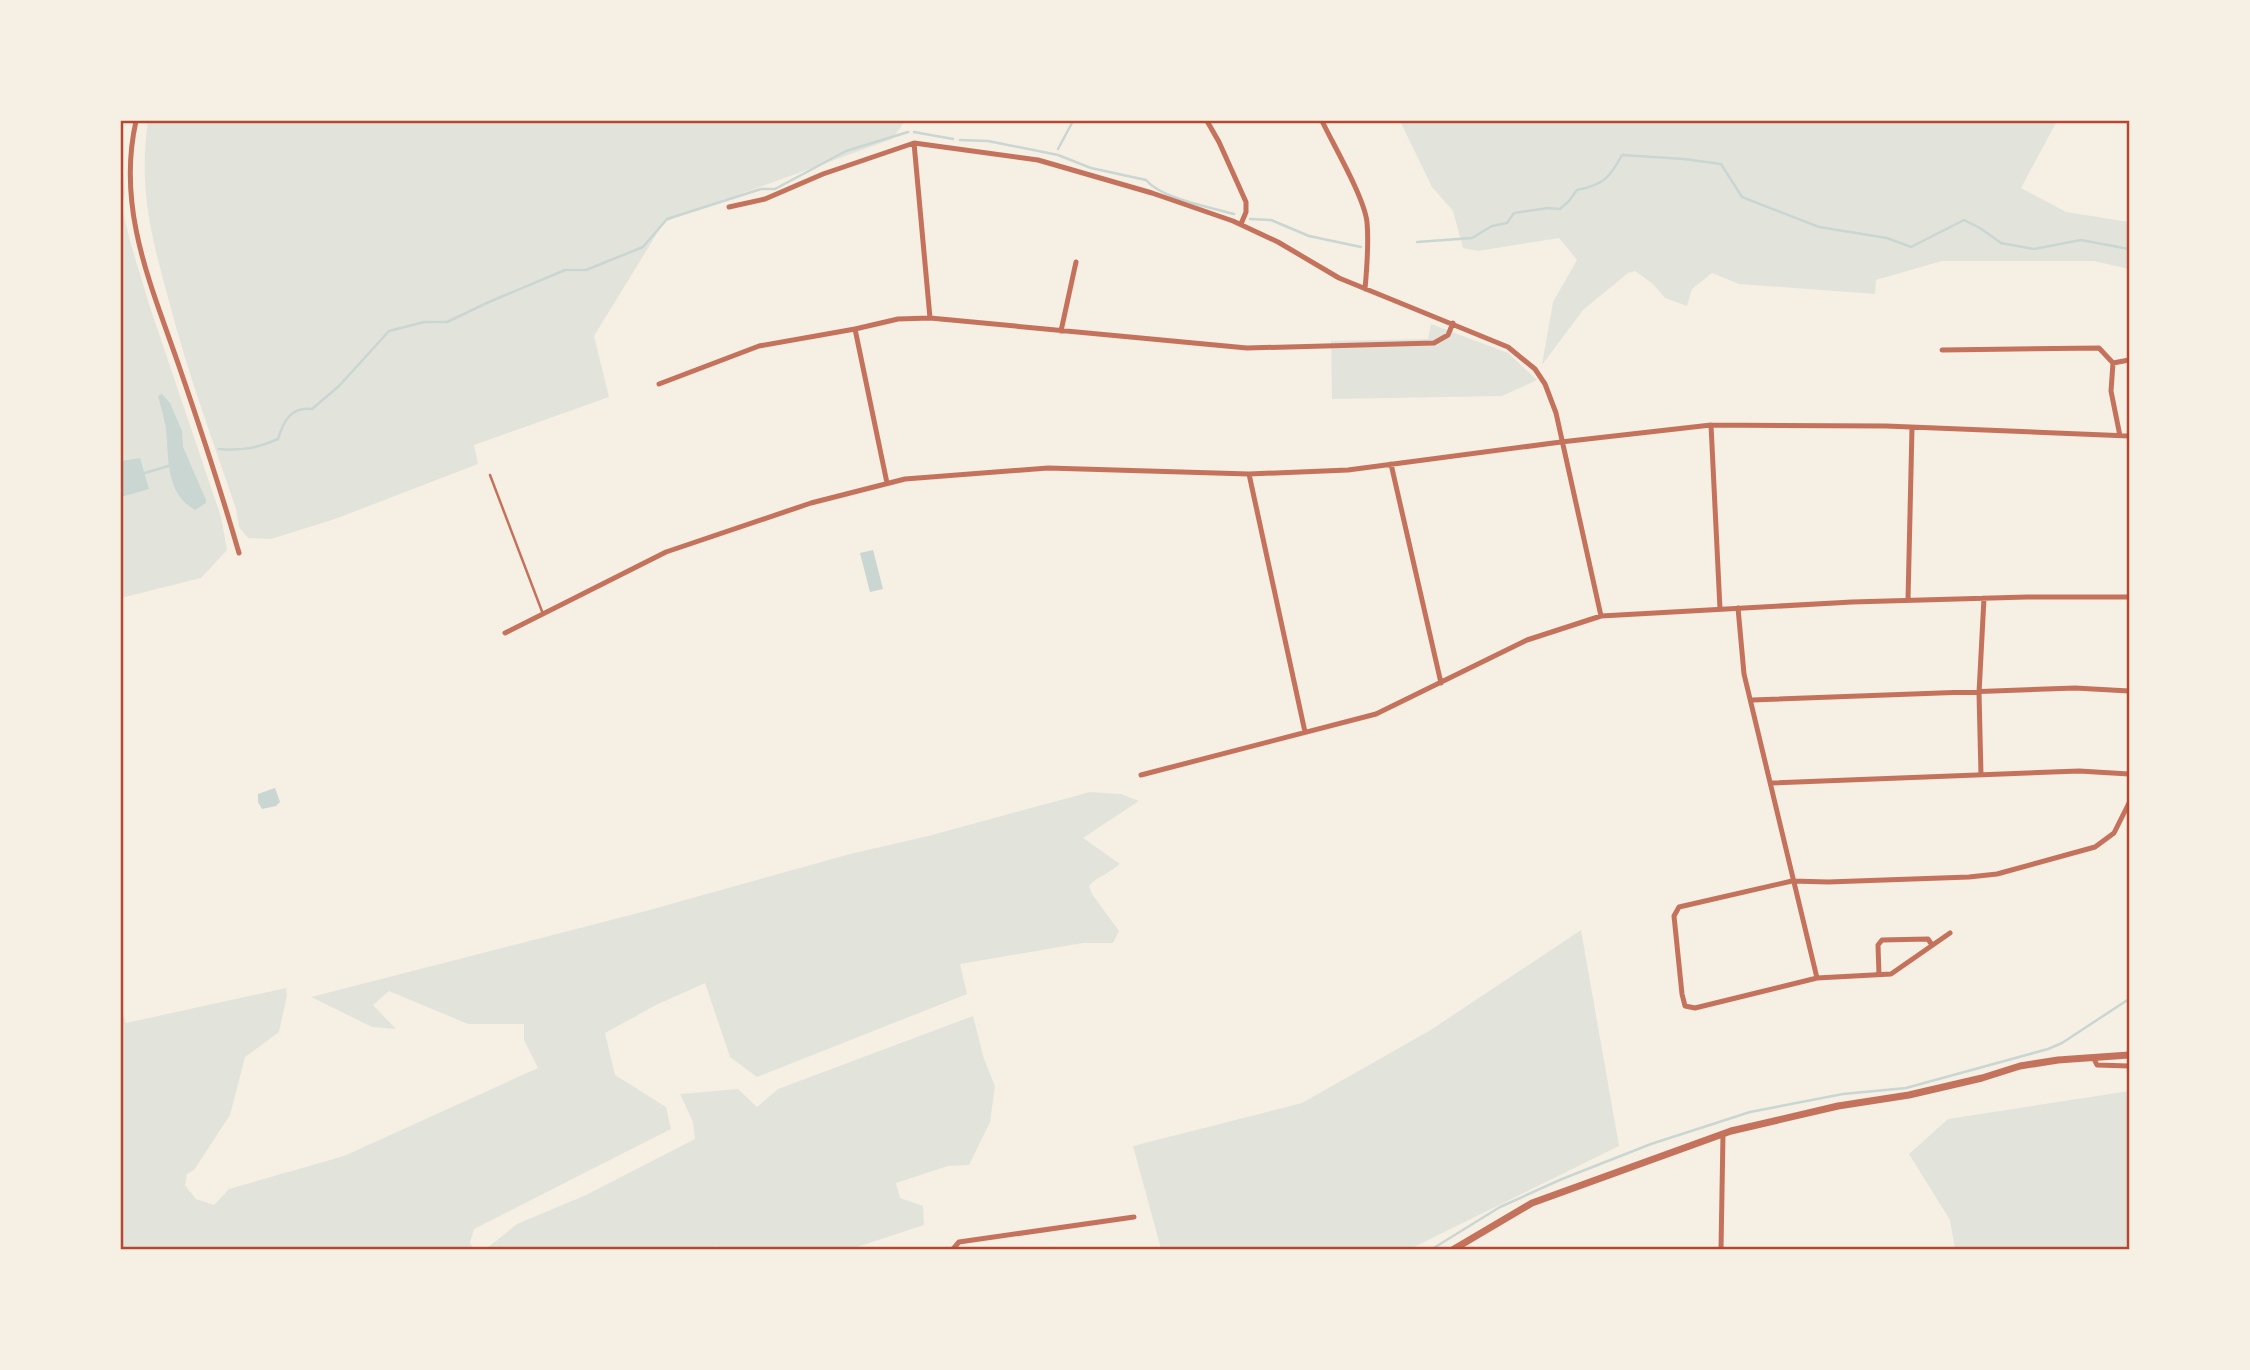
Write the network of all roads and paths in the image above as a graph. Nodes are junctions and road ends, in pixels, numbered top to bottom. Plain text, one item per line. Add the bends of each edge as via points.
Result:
1 (136, 121) edge
2 (1207, 121) edge
3 (1322, 121) edge
4 (914, 144) junction
5 (729, 207) dead end
6 (1241, 225) junction
7 (1076, 261) dead end
8 (1365, 289) junction
9 (930, 318) junction
10 (1453, 323) junction
11 (855, 329) junction
12 (1061, 331) junction
13 (1942, 350) dead end
14 (2129, 360) edge
15 (2113, 363) junction
16 (659, 384) dead end
17 (1711, 425) junction
18 (1912, 428) junction
19 (2119, 436) junction
20 (2129, 436) edge
21 (1561, 442) junction
22 (1391, 464) junction
23 (1249, 474) junction
24 (491, 475) dead end
25 (887, 483) junction
26 (239, 553) dead end
27 (2129, 597) edge
28 (1984, 598) junction
29 (1908, 600) junction
30 (1738, 608) junction
31 (1720, 609) junction
32 (543, 614) junction
33 (1601, 616) junction
34 (505, 633) dead end
35 (1441, 683) junction
36 (2129, 691) edge
37 (1979, 693) junction
38 (1752, 700) junction
39 (1305, 732) junction
40 (2129, 774) edge
41 (1142, 775) dead end
42 (1981, 775) junction
43 (1771, 783) junction
44 (2129, 803) edge
45 (1792, 881) junction
46 (1950, 933) dead end
47 (1932, 945) junction
48 (1879, 975) junction
49 (1816, 978) junction
50 (2129, 1055) edge
51 (2093, 1057) junction
52 (2129, 1066) edge
53 (1723, 1134) junction
54 (1134, 1217) dead end
55 (953, 1249) edge
56 (1454, 1249) edge
57 (1721, 1249) edge

1 - 26 street via 130,192 137,244
2 - 6 street via 1246,202
3 - 8 street via 1367,220
4 - 5 street via 765,199
4 - 6 street via 1038,160
4 - 9 street
6 - 8 street
7 - 12 street
8 - 10 street
9 - 11 street via 898,319
9 - 12 street
10 - 12 street via 1448,335 1434,343 1247,348
10 - 21 street via 1508,347 1535,369 1556,413
11 - 16 street via 759,346
11 - 25 street
13 - 15 street via 2099,348
14 - 15 street
15 - 19 street
17 - 18 street
17 - 21 street
17 - 31 street
18 - 19 street
18 - 29 street
19 - 20 street
21 - 22 street
21 - 33 street
22 - 23 street
22 - 35 street
23 - 25 street via 1048,468
23 - 39 street
24 - 32 lane
25 - 32 street via 766,516 666,552
27 - 28 street
28 - 29 street
28 - 37 street
29 - 30 street
30 - 31 street
30 - 38 street via 1744,674
31 - 33 street
32 - 34 street
33 - 35 street via 1527,640
35 - 39 street via 1376,714
36 - 37 street via 2075,688
37 - 38 street
37 - 42 street
38 - 43 street
39 - 41 street
40 - 42 street
42 - 43 street
43 - 45 street
44 - 45 street via 2114,833 2095,847 1997,874
45 - 49 street
45 - 49 street via 1679,907 1674,916 1682,994 1685,1006 1695,1008
46 - 47 street
47 - 48 street via 1891,974
47 - 48 street via 1928,939 1882,940 1878,945
48 - 49 street
50 - 51 street
51 - 52 street via 2097,1065
51 - 53 street via 2020,1066 1909,1095 1764,1121
53 - 56 street via 1532,1203
53 - 57 street
54 - 55 street via 959,1242

